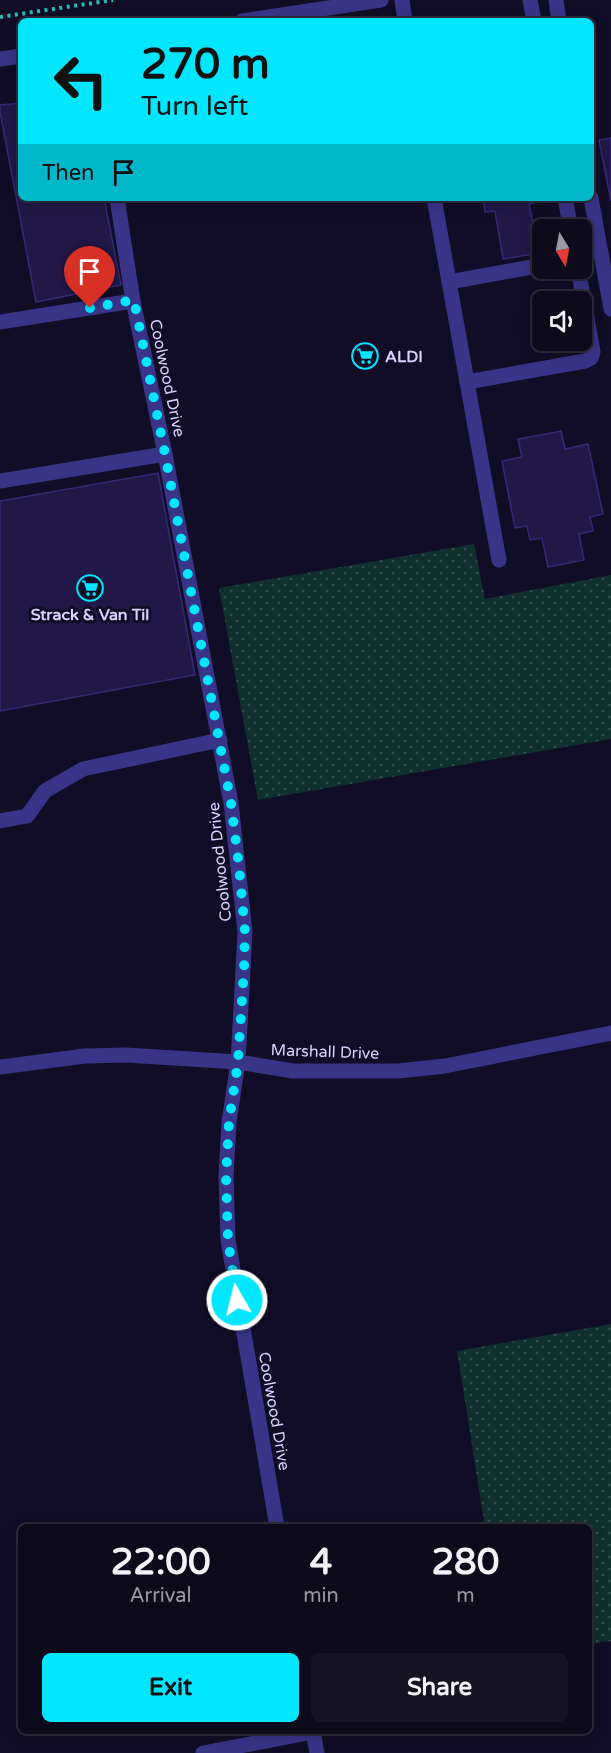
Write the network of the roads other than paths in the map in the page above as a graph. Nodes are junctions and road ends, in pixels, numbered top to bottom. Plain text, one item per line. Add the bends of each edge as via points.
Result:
1 (381, 0) edge
2 (402, 0) edge
3 (530, 0) edge
4 (556, 0) edge
5 (262, 18) edge
6 (405, 18) edge
7 (533, 18) edge
8 (559, 18) edge
9 (18, 56) edge
10 (0, 59) edge
11 (118, 201) edge
12 (435, 201) edge
13 (566, 201) edge
14 (592, 201) edge
15 (569, 219) edge
16 (532, 267) edge
17 (580, 279) edge
18 (449, 282) junction
19 (134, 300) junction
20 (611, 309) edge
21 (0, 322) edge
22 (467, 382) junction
23 (165, 454) junction
24 (0, 482) edge
25 (499, 560) dead end
26 (220, 740) junction
27 (0, 821) edge
28 (611, 1033) edge
29 (238, 1062) junction
30 (0, 1068) edge
31 (276, 1524) edge
32 (303, 1734) edge
33 (313, 1734) edge
34 (203, 1753) edge
35 (317, 1753) edge

1 - 5 street
2 - 6 street
3 - 7 street
4 - 8 street
9 - 10 street
11 - 19 street, Coolwood Drive
12 - 18 street
13 - 15 street
14 - 20 street
16 - 18 street
17 - 22 street via 591,358
18 - 22 street
19 - 21 street
19 - 23 street, Coolwood Drive
22 - 25 street
23 - 24 street
23 - 26 street, Coolwood Drive
26 - 27 street via 83,769 45,791 27,816
26 - 29 street, Coolwood Drive via 245,932
28 - 29 street, Marshall Drive via 445,1066 398,1071 293,1071
29 - 30 street, Marshall Drive via 85,1056
29 - 31 street, Coolwood Drive via 229,1122 228,1240
32 - 34 street
33 - 35 street

